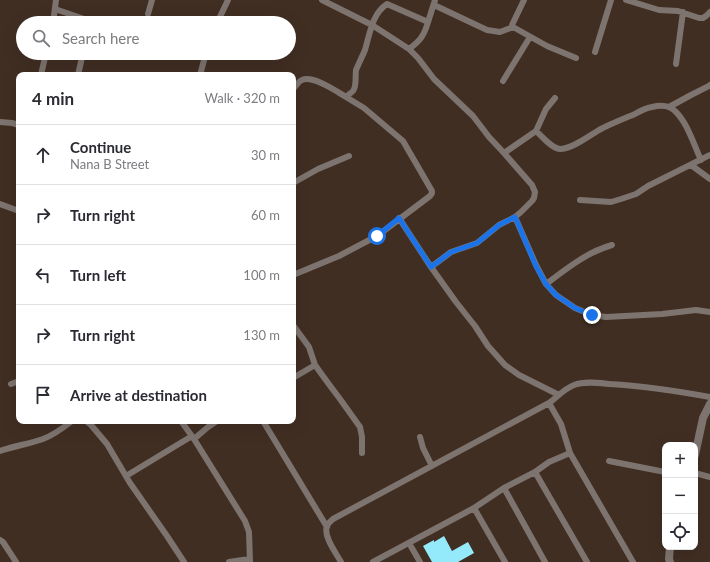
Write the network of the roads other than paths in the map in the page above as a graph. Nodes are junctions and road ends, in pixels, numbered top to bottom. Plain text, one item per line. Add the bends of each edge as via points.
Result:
1 (56, 0) edge
2 (152, 0) edge
3 (228, 0) edge
4 (322, 0) edge
5 (524, 0) edge
6 (611, 0) edge
7 (626, 0) edge
8 (435, 2) edge
9 (55, 9) junction
10 (683, 12) junction
11 (710, 12) edge
12 (148, 14) dead end
13 (54, 16) edge
14 (75, 16) edge
15 (220, 16) edge
16 (428, 22) junction
17 (372, 25) junction
18 (512, 28) junction
19 (530, 37) junction
20 (409, 49) junction
21 (595, 52) dead end
22 (576, 58) dead end
23 (44, 60) edge
24 (81, 60) edge
25 (204, 60) edge
26 (676, 64) dead end
27 (42, 72) edge
28 (79, 72) edge
29 (201, 72) edge
30 (503, 81) dead end
31 (710, 85) edge
32 (296, 86) edge
33 (346, 97) junction
34 (555, 98) dead end
35 (669, 107) junction
36 (0, 122) edge
37 (16, 124) edge
38 (536, 130) junction
39 (504, 153) junction
40 (710, 155) edge
41 (348, 156) dead end
42 (701, 160) junction
43 (691, 165) junction
44 (710, 179) edge
45 (296, 181) edge
46 (580, 200) dead end
47 (0, 204) edge
48 (16, 210) edge
49 (515, 217) junction
50 (399, 218) junction
51 (612, 245) dead end
52 (431, 267) junction
53 (296, 274) edge
54 (546, 284) junction
55 (710, 312) edge
56 (296, 329) edge
57 (315, 365) junction
58 (296, 376) edge
59 (16, 383) edge
60 (11, 384) dead end
61 (559, 395) junction
62 (710, 397) edge
63 (549, 403) junction
64 (710, 404) edge
65 (68, 424) edge
66 (90, 424) edge
67 (183, 424) edge
68 (212, 424) edge
69 (265, 424) edge
70 (420, 437) dead end
71 (193, 438) junction
72 (698, 442) edge
73 (0, 451) edge
74 (362, 453) dead end
75 (570, 453) junction
76 (609, 461) dead end
77 (432, 466) junction
78 (662, 471) edge
79 (535, 472) junction
80 (698, 474) edge
81 (126, 476) junction
82 (710, 476) edge
83 (504, 488) junction
84 (474, 508) junction
85 (326, 527) junction
86 (0, 540) edge
87 (409, 543) junction
88 (670, 550) edge
89 (250, 560) edge
90 (16, 562) edge
91 (184, 562) edge
92 (229, 562) edge
93 (341, 562) edge
94 (373, 562) edge
95 (420, 562) edge
96 (504, 562) edge
97 (545, 562) edge
98 (587, 562) edge
99 (633, 562) edge
100 (670, 562) edge

1 - 9 street
2 - 12 street
3 - 15 street
4 - 17 street
5 - 18 street
6 - 21 street
7 - 10 street via 659,10
8 - 16 street
8 - 18 street via 487,30 500,32
9 - 13 street
9 - 14 street
10 - 11 street via 703,18
10 - 26 street
16 - 17 street via 387,4 377,13
16 - 20 street via 421,39
17 - 20 street
17 - 33 street via 355,76 356,86
18 - 19 street
19 - 22 street
19 - 30 street
20 - 39 street via 434,79 473,116
23 - 27 street
24 - 28 street
25 - 29 street
31 - 35 street
32 - 33 street via 301,80 310,78
33 - 50 street via 364,108 403,141 432,191 430,196
34 - 38 street via 546,109
35 - 38 street via 650,107 566,148 552,146
35 - 42 street via 684,122
36 - 37 street
38 - 39 street
39 - 49 street via 532,185 535,192 532,202
40 - 42 street
41 - 45 street
42 - 43 street
43 - 44 street
43 - 46 street via 636,194 621,199 611,202
47 - 48 street
49 - 52 street via 499,225 477,243 451,252
49 - 54 street
50 - 52 street
50 - 53 street via 377,236
51 - 54 street via 580,260
52 - 61 street via 488,346 505,365
54 - 55 street via 556,295 575,308 592,315 619,317 696,310
56 - 57 street via 309,347
57 - 58 street
57 - 74 street via 360,427
59 - 60 street
61 - 62 street via 574,385 585,383 661,389
61 - 63 street
63 - 75 street via 561,424
63 - 77 street
64 - 72 street via 703,418
65 - 73 street via 43,439
66 - 81 street via 107,444
67 - 71 street
68 - 71 street
69 - 85 street
70 - 77 street
71 - 81 street
71 - 89 street via 245,521 250,532
75 - 79 street via 549,462
75 - 99 street
76 - 78 street
77 - 85 street via 333,519
79 - 83 street
79 - 98 street
80 - 82 street
81 - 91 street
83 - 84 street
83 - 97 street
84 - 87 street
84 - 96 street
85 - 93 street via 327,536
86 - 90 street
87 - 94 street
87 - 95 street
88 - 100 street
89 - 92 street

